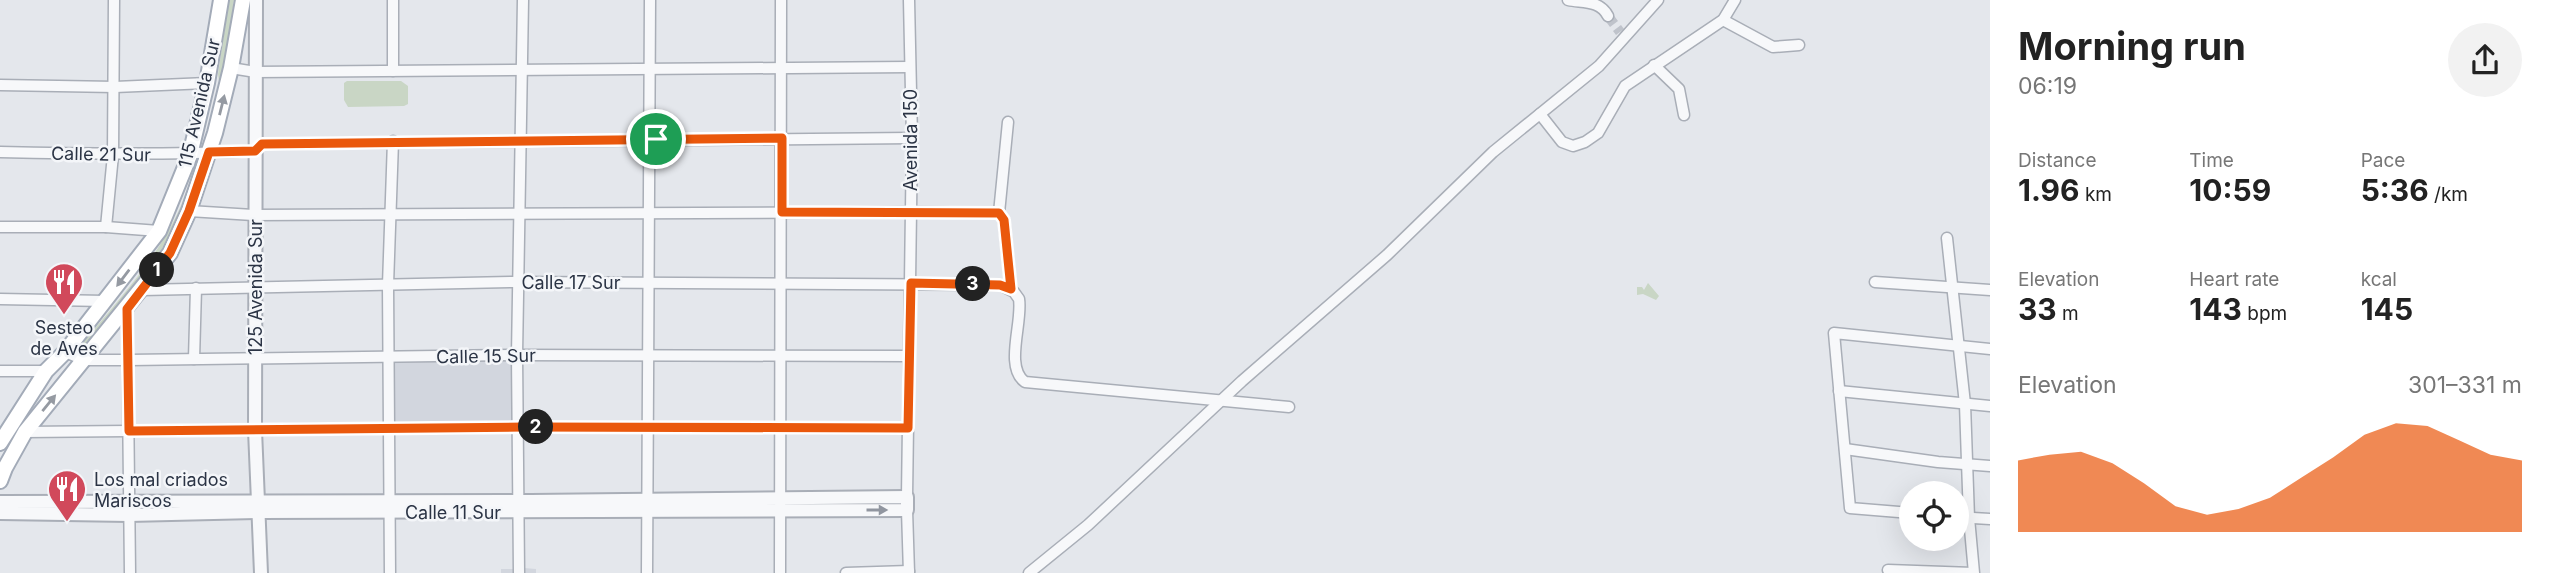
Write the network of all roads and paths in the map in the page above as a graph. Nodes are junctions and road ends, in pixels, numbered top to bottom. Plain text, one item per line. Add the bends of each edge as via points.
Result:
1 (114, 0) edge
2 (221, 0) edge
3 (243, 0) edge
4 (256, 0) edge
5 (393, 0) edge
6 (523, 0) edge
7 (650, 0) edge
8 (781, 0) edge
9 (909, 0) edge
10 (1568, 0) edge
11 (1658, 0) edge
12 (1735, 0) edge
13 (1608, 16) tunnel mouth
14 (1723, 20) junction
15 (1799, 45) dead end
16 (1654, 65) junction
17 (909, 66) junction
18 (231, 68) junction
19 (650, 68) junction
20 (780, 69) junction
21 (520, 70) junction
22 (393, 71) junction
23 (256, 72) junction
24 (207, 83) junction
25 (0, 85) edge
26 (115, 87) junction
27 (1540, 114) junction
28 (1684, 115) dead end
29 (1008, 122) dead end
30 (782, 138) junction
31 (912, 138) junction
32 (650, 139) junction
33 (519, 140) junction
34 (393, 141) junction
35 (255, 151) junction
36 (0, 152) edge
37 (209, 152) junction
38 (113, 155) junction
39 (190, 155) junction
40 (189, 211) junction
41 (782, 212) junction
42 (910, 212) junction
43 (519, 213) junction
44 (650, 213) junction
45 (999, 213) junction
46 (389, 214) junction
47 (256, 215) junction
48 (0, 227) edge
49 (106, 227) junction
50 (159, 231) junction
51 (1947, 238) dead end
52 (518, 282) junction
53 (781, 282) junction
54 (1875, 282) dead end
55 (649, 283) junction
56 (911, 283) junction
57 (388, 285) junction
58 (1953, 287) junction
59 (195, 288) junction
60 (255, 288) junction
61 (1011, 289) junction
62 (142, 290) junction
63 (1990, 290) edge
64 (0, 299) edge
65 (105, 301) junction
66 (127, 309) junction
67 (1959, 346) junction
68 (1990, 349) edge
69 (65, 352) junction
70 (517, 355) junction
71 (649, 355) junction
72 (780, 356) junction
73 (909, 356) junction
74 (389, 357) junction
75 (194, 359) junction
76 (255, 359) junction
77 (84, 360) junction
78 (129, 360) junction
79 (0, 370) edge
80 (46, 371) junction
81 (1839, 391) junction
82 (1219, 402) junction
83 (1965, 404) junction
84 (1990, 406) edge
85 (1289, 407) dead end
86 (517, 427) junction
87 (649, 427) junction
88 (780, 427) junction
89 (908, 428) junction
90 (254, 430) junction
91 (389, 430) junction
92 (129, 431) junction
93 (25, 432) junction
94 (0, 443) edge
95 (1845, 449) junction
96 (1967, 464) junction
97 (1990, 466) edge
98 (0, 481) edge
99 (1968, 481) edge
100 (0, 502) edge
101 (907, 503) junction
102 (780, 504) junction
103 (647, 505) junction
104 (259, 506) junction
105 (517, 506) junction
106 (389, 507) junction
107 (129, 509) junction
108 (1899, 512) edge
109 (0, 513) edge
110 (1969, 518) joint
111 (1990, 519) edge
112 (1888, 570) dead end
113 (909, 572) edge
114 (130, 573) edge
115 (261, 573) edge
116 (390, 573) edge
117 (519, 573) edge
118 (647, 573) edge
119 (780, 573) edge
120 (846, 573) edge
121 (1029, 573) edge
122 (1973, 573) edge

1 - 26 street
2 - 24 main road, 115 Avenida Sur
3 - 18 main road, 115 Avenida Sur
4 - 23 street, 125 Avenida Sur
5 - 22 street
6 - 21 street
7 - 19 street
8 - 20 street
9 - 17 street, Avenida 150
10 - 13 street via 1592,2
11 - 27 street via 1621,35 1599,66
12 - 14 street
14 - 15 street via 1773,47
14 - 16 street
16 - 27 street via 1625,86 1598,133 1586,142 1573,146 1562,142
16 - 28 street via 1679,89
17 - 20 street
17 - 31 street, Avenida 150
18 - 23 street
37 -> 18 main road, 115 Avenida Sur
19 - 20 street
19 - 21 street
19 - 32 street
20 - 30 street
21 - 22 street
21 - 33 street
22 - 23 street
23 - 35 street, 125 Avenida Sur
24 - 26 street
24 - 39 main road, 115 Avenida Sur
25 - 26 street
26 - 38 street
27 - 82 street
29 - 45 street
30 - 31 street, Calle 21 Sur
30 - 32 street, Calle 21 Sur
30 - 41 street
31 - 42 street, Avenida 150
32 - 33 street, Calle 21 Sur
32 - 44 street
33 - 34 street, Calle 21 Sur
33 - 43 street
34 - 35 street, Calle 21 Sur via 262,144
34 - 46 street
35 - 37 street, Calle 21 Sur
35 - 47 street, 125 Avenida Sur
36 - 38 street, Calle 21 Sur
37 - 39 street, Calle 21 Sur
37 - 40 main road, 115 Avenida Sur
38 - 39 street, Calle 21 Sur
38 - 49 street
39 - 50 main road, 115 Avenida Sur
40 - 47 street
40 - 62 main road, 115 Avenida Sur via 170,253
41 - 42 street
41 - 44 street
41 - 53 street
42 - 45 street
42 - 56 street, Avenida 150
43 - 44 street
43 - 46 street
43 - 52 street
44 - 55 street
45 - 61 street via 1004,220
46 - 47 street
46 - 57 street
47 - 60 street, 125 Avenida Sur
48 - 49 street
49 - 50 street
50 -> 65 main road, 115 Avenida Sur
51 - 58 street
52 - 55 street, Calle 17 Sur
52 - 57 street, Calle 17 Sur
52 - 70 street
53 - 55 street, Calle 17 Sur
53 - 56 street, Calle 17 Sur
53 - 72 street
54 - 58 street
55 - 71 street
56 - 61 street, Calle 17 Sur
56 - 73 street, Avenida 150
57 - 60 street, Calle 17 Sur
57 - 74 street
58 - 63 street
58 - 67 street
59 - 60 street, Calle 17 Sur
59 - 62 street, Calle 17 Sur
59 - 75 street
60 - 76 street, 125 Avenida Sur
61 - 82 street via 1020,303 1015,370 1025,382
62 - 66 main road, 115 Avenida Sur
64 - 65 street
65 - 69 main road, 115 Avenida Sur
66 - 77 main road, 115 Avenida Sur
66 - 78 street
67 - 68 street
67 - 81 street via 1833,333
67 - 83 street
69 - 77 street, Calle 15 Sur
69 - 80 main road, 115 Avenida Sur
70 - 71 street, Calle 15 Sur
70 - 74 street, Calle 15 Sur
70 - 86 street
71 - 72 street, Calle 15 Sur
71 - 87 street
72 - 73 street, Calle 15 Sur
72 - 88 street
73 - 89 street, Avenida 150
74 - 76 street, Calle 15 Sur
74 - 91 street
75 - 76 street, Calle 15 Sur
75 - 78 street, Calle 15 Sur
76 - 90 street, 125 Avenida Sur
77 - 78 street, Calle 15 Sur
93 -> 77 main road, 115 Avenida Sur
78 - 92 street
79 - 80 street
80 - 94 main road, 115 Avenida Sur
81 - 83 street
81 - 95 street
82 - 85 street
82 - 121 street via 1088,525
83 - 84 street
83 - 96 street
86 - 87 street
86 - 91 street
86 - 105 street
87 - 88 street
87 - 103 street
88 - 89 street
88 - 102 street
89 - 101 street, Avenida 150
90 - 91 street
90 - 92 street
90 - 104 street, 125 Avenida Sur
91 - 106 street
92 - 93 street
92 - 107 street
93 - 98 main road, 115 Avenida Sur
95 - 96 street
95 - 108 street via 1850,508
96 - 97 street
96 - 99 street
100 - 107 street, Calle 11 Sur
101 - 102 street, Calle 11 Sur
101 - 113 street, Avenida 150
102 - 103 street, Calle 11 Sur
102 - 119 street
103 - 105 street, Calle 11 Sur
103 - 118 street
104 - 106 street, Calle 11 Sur
104 - 107 street, Calle 11 Sur
104 - 115 street, 125 Avenida Sur
105 - 106 street, Calle 11 Sur
105 - 117 street
106 - 116 street
107 - 109 street, Calle 11 Sur
107 - 114 street
110 - 111 street
110 - 122 street
112 - 122 street
113 - 120 street

